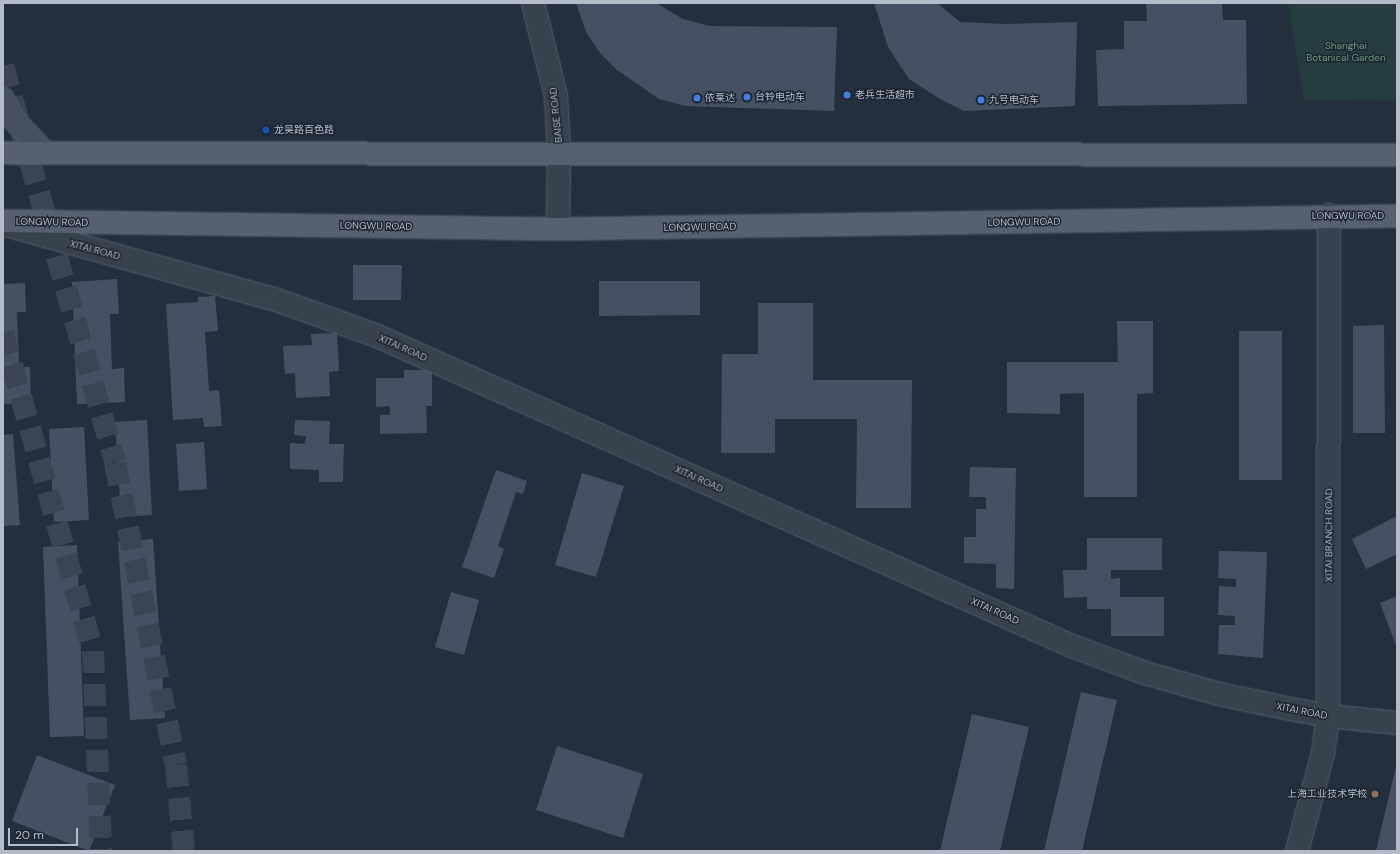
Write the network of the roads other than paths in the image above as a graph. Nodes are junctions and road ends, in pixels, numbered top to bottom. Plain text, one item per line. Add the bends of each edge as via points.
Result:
1 (533, 3) edge
2 (3, 99) edge
3 (45, 152) junction
4 (559, 152) junction
5 (3, 153) edge
6 (1397, 155) edge
7 (1328, 216) junction
8 (1397, 216) edge
9 (3, 221) edge
10 (3, 224) edge
11 (558, 229) junction
12 (1328, 716) junction
13 (1397, 723) edge
14 (1297, 851) edge

1 - 4 street, BAISE ROAD via 556,96
2 - 3 main road via 13,119
3 - 4 main road
3 - 5 main road
4 - 6 main road
4 - 11 street, BAISE ROAD
7 - 8 main road, LONGWU ROAD
7 - 11 main road, LONGWU ROAD via 934,225
7 - 12 street, XITAI BRANCH ROAD
9 - 11 main road, LONGWU ROAD
10 - 12 street, XITAI ROAD via 274,299 375,335 1072,646 1145,673 1219,694
12 - 13 street, XITAI ROAD
12 - 14 street, XITAI BRANCH ROAD via 1322,752

